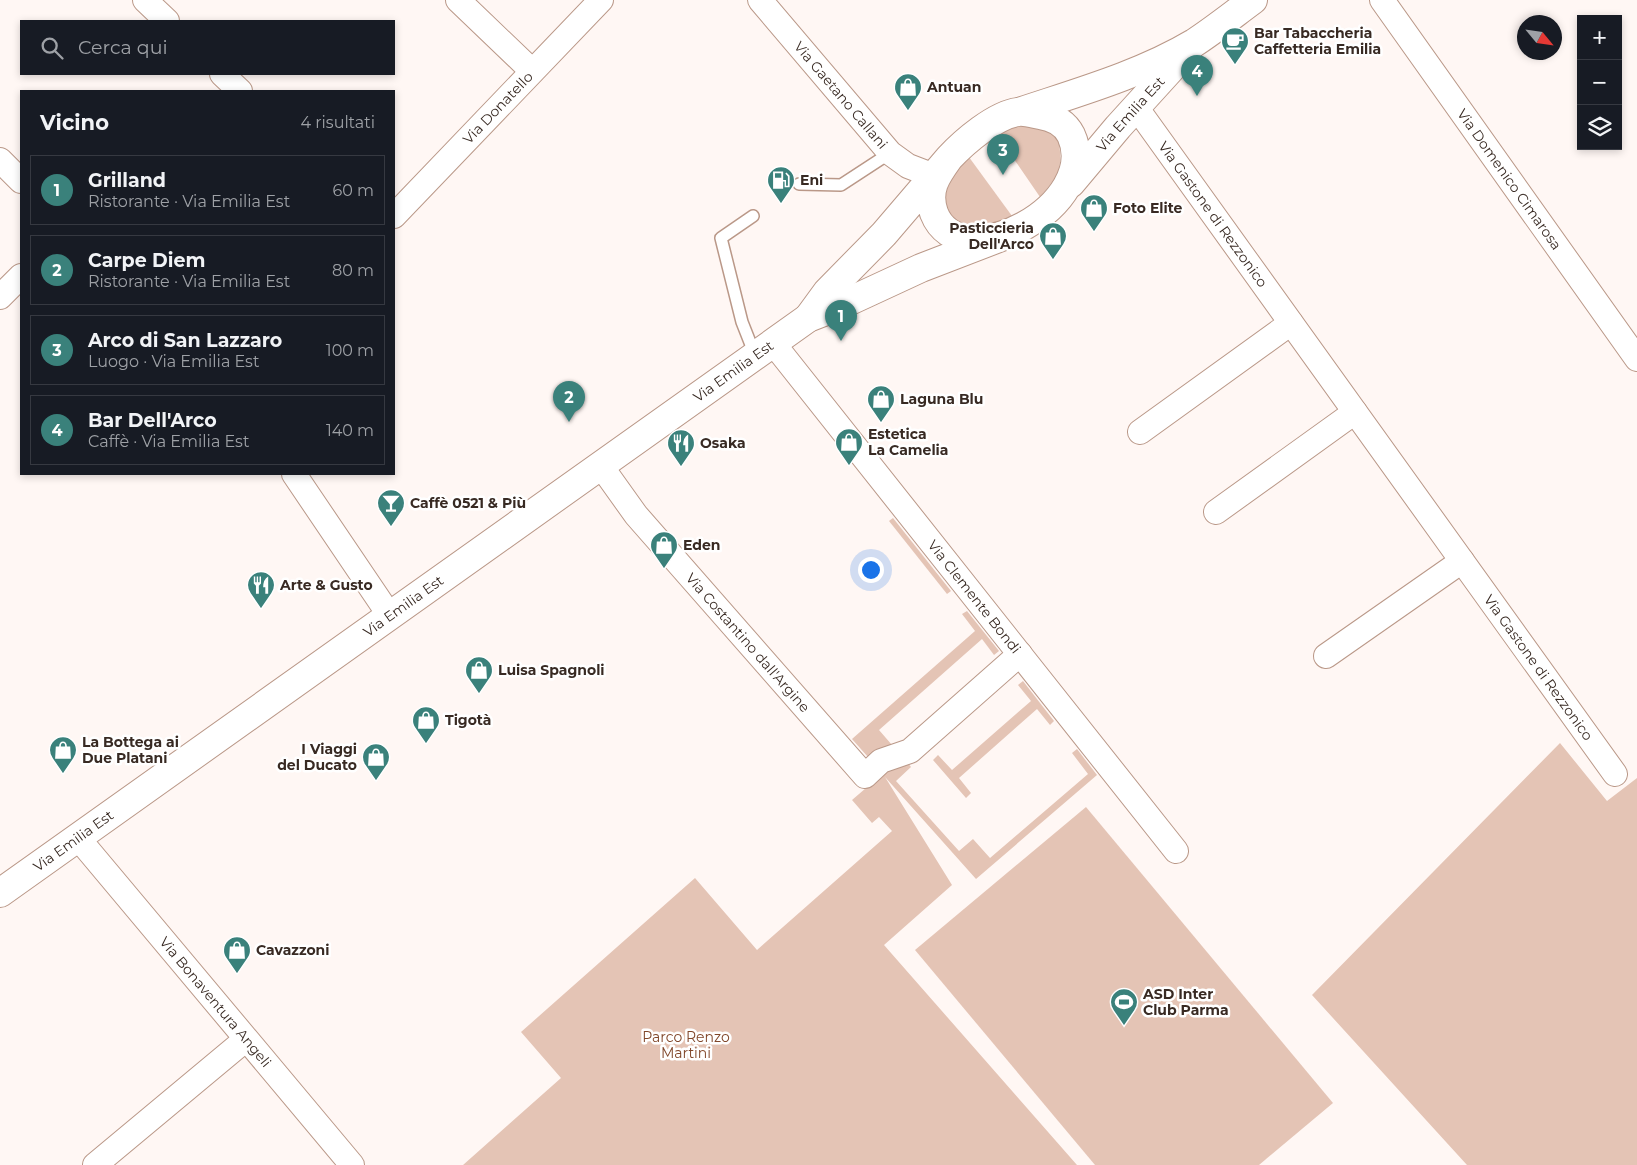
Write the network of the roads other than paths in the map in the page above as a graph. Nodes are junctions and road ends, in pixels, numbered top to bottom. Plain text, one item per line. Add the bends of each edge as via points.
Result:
1 (145, 0) edge
2 (458, 0) edge
3 (600, 0) edge
4 (760, 0) edge
5 (1253, 0) edge
6 (1382, 0) edge
7 (166, 20) edge
8 (1193, 43) junction
9 (532, 71) junction
10 (223, 75) edge
11 (239, 90) edge
12 (1136, 107) junction
13 (1018, 112) junction
14 (890, 153) junction
15 (0, 160) edge
16 (941, 167) junction
17 (20, 180) edge
18 (799, 184) dead end
19 (1069, 186) junction
20 (395, 215) edge
21 (753, 216) dead end
22 (1004, 236) junction
23 (20, 277) edge
24 (0, 297) edge
25 (808, 318) junction
26 (1291, 323) junction
27 (764, 349) junction
28 (1637, 359) edge
29 (1355, 412) junction
30 (1140, 432) dead end
31 (601, 466) junction
32 (295, 475) edge
33 (1216, 512) dead end
34 (1462, 561) junction
35 (390, 616) junction
36 (1020, 654) junction
37 (1326, 656) dead end
38 (1615, 774) dead end
39 (78, 838) junction
40 (1176, 851) dead end
41 (0, 894) edge
42 (245, 1040) junction
43 (95, 1165) edge
44 (352, 1165) edge

1 - 7 street
2 - 9 street
3 - 9 street, Via Donatello
4 - 14 street, Via Gaetano Callani
5 - 8 main road, Via Emilia Est
6 - 28 street, Via Domenico Cimarosa
8 - 12 main road, Via Emilia Est
8 - 13 main road, Via Emilia Est via 1101,85
9 - 20 street, Via Donatello
10 - 11 street
12 - 19 main road, Via Emilia Est
12 - 26 street, Via Gastone di Rezzonico
13 - 16 main road, Via Emilia Est via 982,129
13 - 19 main road, Via Emilia Est via 1058,120 1069,130 1076,158
14 - 16 street, Via Gaetano Callani via 908,166
14 - 18 lane via 841,185
15 - 17 street
16 - 22 main road, Via Emilia Est via 932,182 930,202 938,223 951,234 966,239
16 - 25 main road, Via Emilia Est via 879,240 827,292
19 - 22 main road, Via Emilia Est via 1040,216
21 - 27 lane via 721,238 742,322
22 - 25 main road, Via Emilia Est via 920,268
23 - 24 street
25 - 27 main road, Via Emilia Est
26 - 29 street, Via Gastone di Rezzonico
26 - 30 street
27 - 31 main road, Via Emilia Est
27 - 36 street, Via Clemente Bondi
29 - 33 street
29 - 34 street, Via Gastone di Rezzonico
31 - 35 main road, Via Emilia Est
31 - 36 street, Via Costantino dall'Argine via 636,515 865,776 881,761 910,751
32 - 35 street
34 - 37 street
34 - 38 street, Via Gastone di Rezzonico
35 - 39 main road, Via Emilia Est
36 - 40 street, Via Clemente Bondi
39 - 41 main road, Via Emilia Est
39 - 42 street, Via Bonaventura Angeli
42 - 43 street
42 - 44 street, Via Bonaventura Angeli

